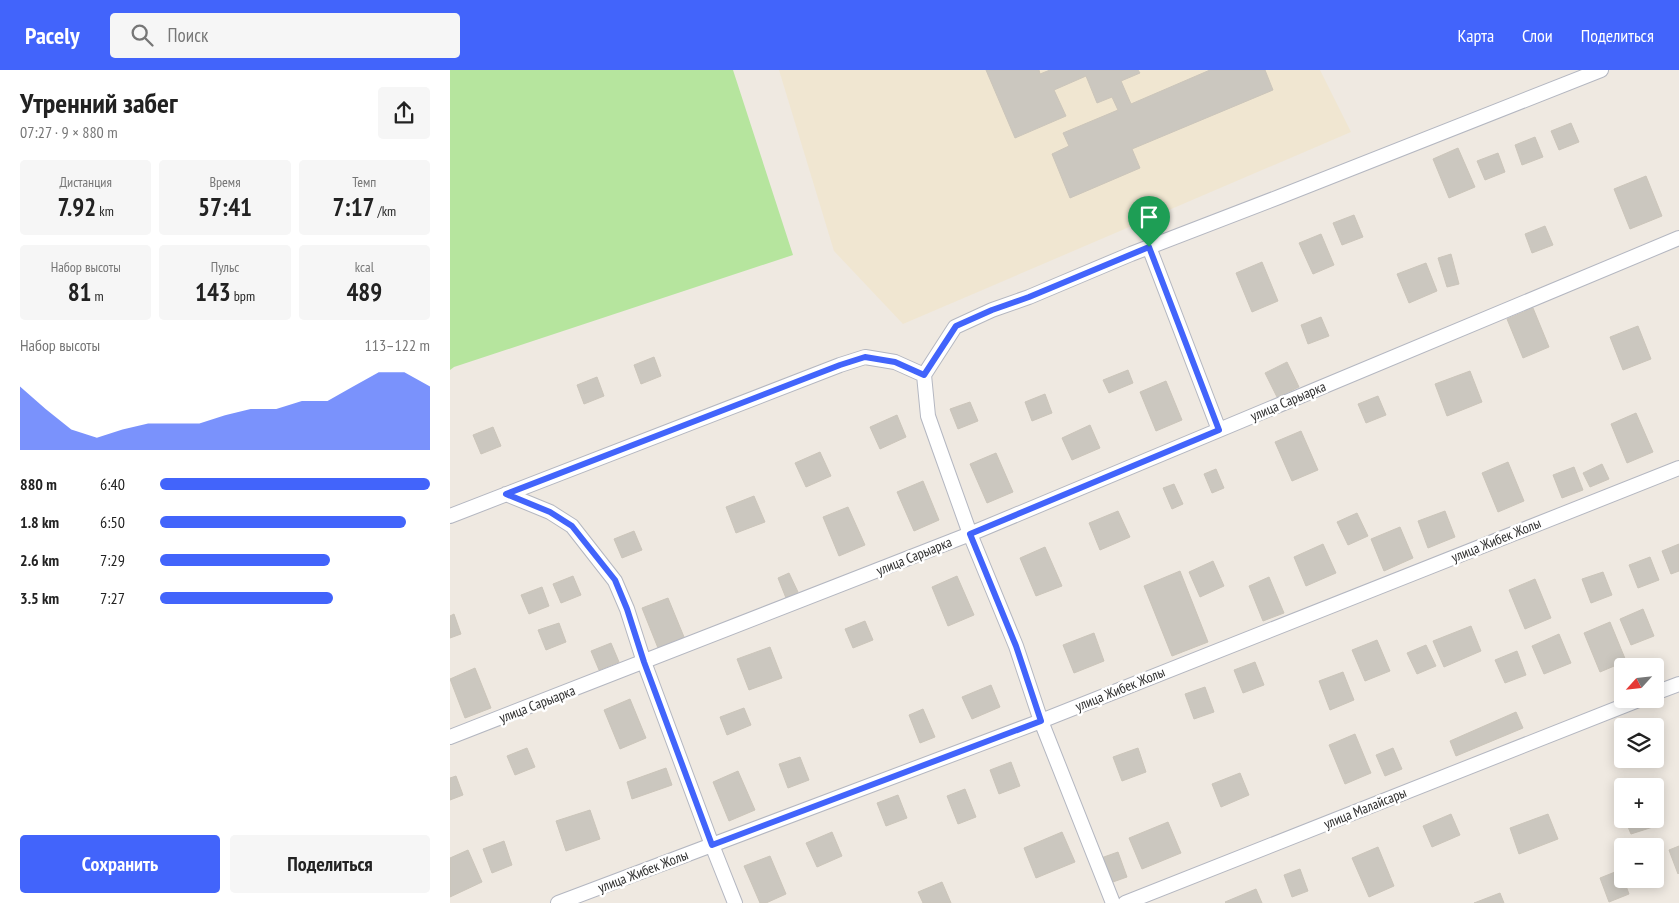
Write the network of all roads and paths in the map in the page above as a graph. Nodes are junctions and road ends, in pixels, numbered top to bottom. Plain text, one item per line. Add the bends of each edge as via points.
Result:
1 (1601, 70) edge
2 (1679, 238) edge
3 (1149, 247) junction
4 (924, 375) junction
5 (1219, 430) junction
6 (1679, 468) edge
7 (506, 494) junction
8 (450, 516) edge
9 (970, 534) junction
10 (644, 662) junction
11 (1679, 684) edge
12 (1664, 690) edge
13 (1618, 708) edge
14 (1041, 721) junction
15 (450, 737) edge
16 (712, 845) junction
17 (558, 903) edge
18 (735, 903) edge
19 (1113, 903) edge
20 (1125, 903) edge

1 - 3 street
2 - 5 street, улица Сарыарка
3 - 4 street via 956,326
3 - 5 street
4 - 7 street via 895,362 865,357
4 - 9 street via 928,416
5 - 9 street, улица Сарыарка
6 - 14 street, улица Жибек Жолы
7 - 8 street
7 - 10 street via 550,512 572,526 589,546 615,580
9 - 10 street, улица Сарыарка
9 - 14 street via 1016,646
10 - 15 street, улица Сарыарка
10 - 16 street
11 - 12 street
13 - 20 street, улица Малайсары
14 - 16 street, улица Жибек Жолы
14 - 19 street
16 - 17 street, улица Жибек Жолы
16 - 18 street

